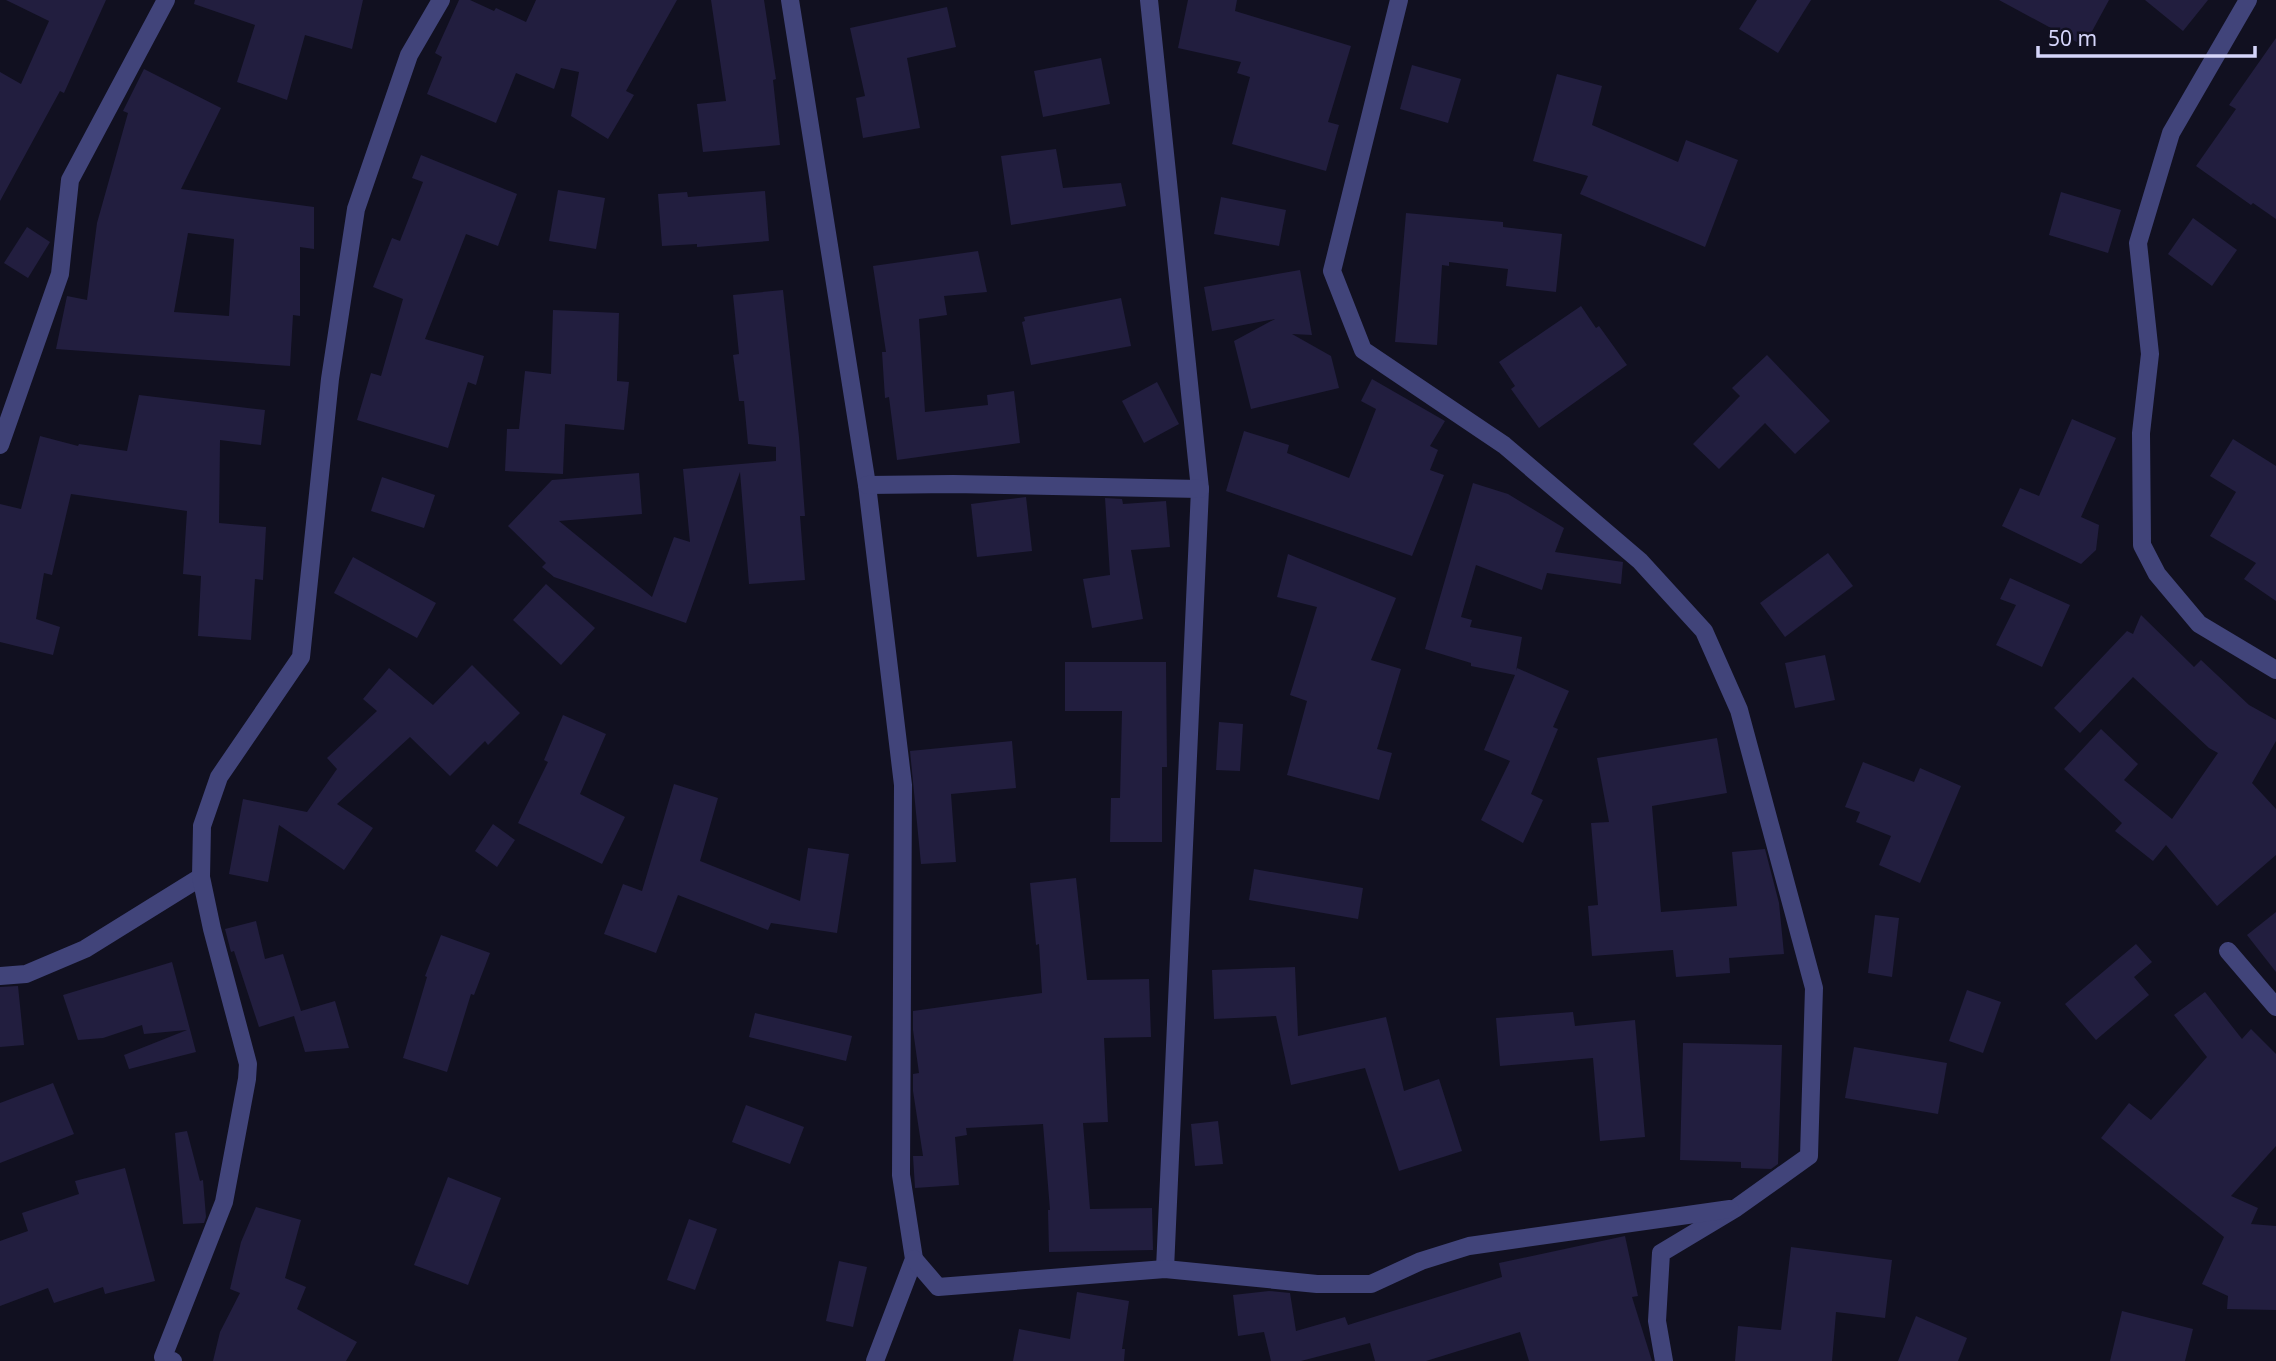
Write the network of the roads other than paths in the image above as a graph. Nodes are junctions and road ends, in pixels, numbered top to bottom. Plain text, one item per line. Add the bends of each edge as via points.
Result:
1 (165, 0) edge
2 (441, 0) edge
3 (790, 0) edge
4 (1149, 0) edge
5 (1399, 0) edge
6 (2248, 0) edge
7 (5, 407) edge
8 (0, 444) edge
9 (867, 485) junction
10 (1200, 489) junction
11 (2276, 670) edge
12 (201, 877) junction
13 (2228, 951) dead end
14 (0, 976) edge
15 (2276, 1007) edge
16 (1736, 1208) junction
17 (914, 1259) junction
18 (1165, 1269) junction
19 (173, 1361) edge
20 (875, 1361) edge
21 (1664, 1361) edge

1 - 7 street via 70,180 60,274
2 - 12 street via 409,55 356,209 330,379 301,657 219,777 202,826
3 - 9 street
4 - 10 street
5 - 16 street via 1332,271 1363,351 1504,445 1640,561 1704,631 1739,710 1814,988 1809,1156
6 - 11 street via 2171,133 2138,243 2150,354 2141,433 2142,545 2157,574 2199,624
7 - 8 street
9 - 10 street
9 - 17 street via 903,785 901,1175
10 - 18 street
12 - 14 street via 85,949 26,974
12 - 19 street via 248,1064 224,1202 163,1357
13 - 15 street
16 - 18 street via 1469,1246 1371,1284 1317,1284
16 - 21 street via 1661,1253 1657,1321
17 - 18 street via 938,1287
17 - 20 street

